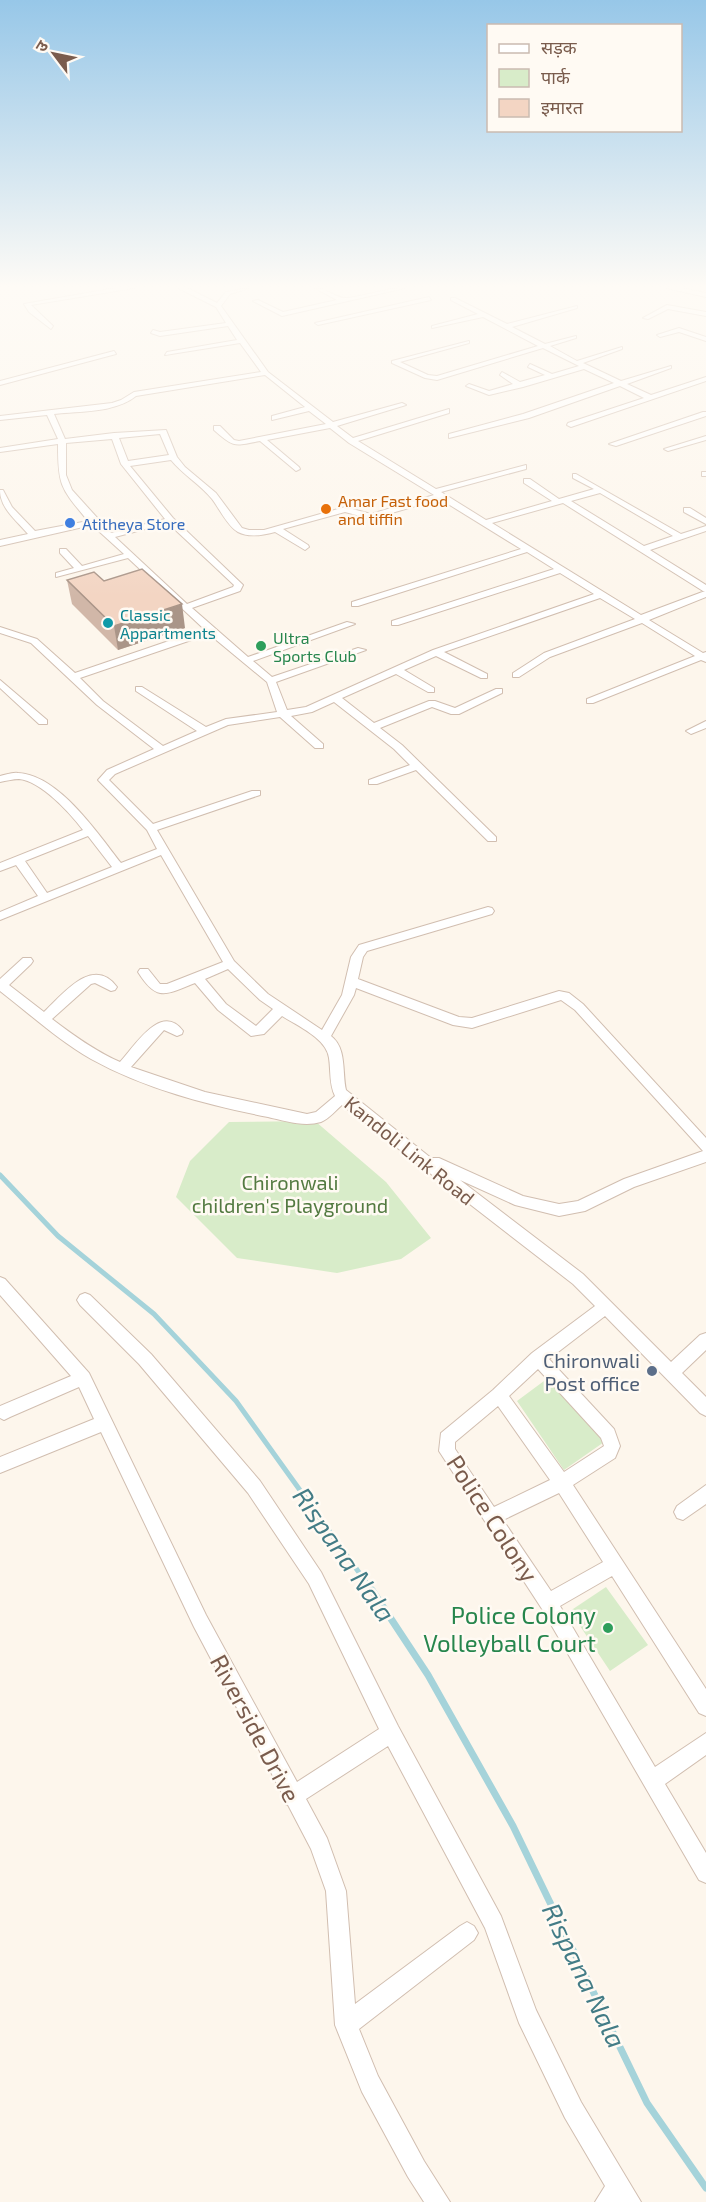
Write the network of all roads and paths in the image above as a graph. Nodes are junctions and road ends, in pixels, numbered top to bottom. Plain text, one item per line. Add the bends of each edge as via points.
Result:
1 (137, 391) edge
2 (289, 391) edge
3 (483, 391) edge
4 (499, 391) edge
5 (600, 391) edge
6 (635, 391) edge
7 (672, 391) edge
8 (651, 398) junction
9 (402, 405) dead end
10 (311, 408) junction
11 (446, 411) dead end
12 (49, 412) junction
13 (706, 414) edge
14 (0, 418) edge
15 (275, 418) dead end
16 (303, 420) dead end
17 (285, 424) dead end
18 (332, 425) junction
19 (571, 425) dead end
20 (217, 428) dead end
21 (114, 435) junction
22 (452, 436) dead end
23 (706, 438) edge
24 (263, 440) junction
25 (62, 441) junction
26 (352, 441) junction
27 (613, 444) dead end
28 (668, 449) dead end
29 (0, 450) edge
30 (173, 457) junction
31 (125, 464) junction
32 (523, 467) dead end
33 (296, 469) dead end
34 (576, 476) dead end
35 (527, 481) dead end
36 (601, 490) junction
37 (0, 492) edge
38 (437, 494) junction
39 (561, 501) junction
40 (5, 508) edge
41 (687, 510) dead end
42 (170, 520) junction
43 (94, 522) junction
44 (706, 522) edge
45 (484, 523) junction
46 (706, 528) edge
47 (277, 529) junction
48 (37, 534) junction
49 (111, 536) junction
50 (680, 537) junction
51 (0, 543) edge
52 (305, 548) dead end
53 (529, 549) junction
54 (644, 549) junction
55 (63, 551) dead end
56 (131, 555) junction
57 (80, 569) junction
58 (562, 569) junction
59 (59, 575) dead end
60 (706, 592) edge
61 (602, 594) junction
62 (355, 604) dead end
63 (186, 607) junction
64 (643, 618) junction
65 (395, 623) dead end
66 (350, 624) dead end
67 (0, 630) edge
68 (210, 630) junction
69 (361, 650) dead end
70 (436, 652) junction
71 (705, 657) edge
72 (247, 660) junction
73 (399, 671) junction
74 (516, 675) dead end
75 (484, 676) dead end
76 (73, 678) junction
77 (271, 681) junction
78 (0, 683) edge
79 (139, 689) dead end
80 (431, 690) dead end
81 (499, 691) dead end
82 (335, 698) junction
83 (590, 700) dead end
84 (283, 714) junction
85 (43, 722) dead end
86 (706, 724) edge
87 (374, 727) junction
88 (203, 730) junction
89 (691, 731) dead end
90 (319, 746) dead end
91 (163, 751) junction
92 (417, 766) junction
93 (0, 779) edge
94 (373, 782) dead end
95 (256, 793) dead end
96 (151, 828) junction
97 (90, 831) junction
98 (492, 839) dead end
99 (164, 850) junction
100 (20, 860) junction
101 (0, 867) edge
102 (119, 868) junction
103 (45, 898) junction
104 (488, 911) dead end
105 (0, 916) edge
106 (27, 961) dead end
107 (230, 964) junction
108 (144, 972) dead end
109 (198, 979) junction
110 (352, 982) junction
111 (0, 984) edge
112 (111, 987) dead end
113 (281, 1009) junction
114 (44, 1019) junction
115 (177, 1031) dead end
116 (324, 1037) junction
117 (122, 1068) junction
118 (342, 1096) junction
119 (706, 1147) edge
120 (410, 1150) junction
121 (706, 1156) edge
122 (0, 1284) edge
123 (85, 1299) dead end
124 (607, 1306) junction
125 (706, 1340) edge
126 (538, 1358) junction
127 (670, 1374) junction
128 (83, 1378) junction
129 (499, 1395) junction
130 (706, 1408) edge
131 (4, 1412) dead end
132 (104, 1423) junction
133 (0, 1465) edge
134 (562, 1483) junction
135 (706, 1493) edge
136 (683, 1512) dead end
137 (492, 1517) junction
138 (615, 1565) junction
139 (548, 1603) junction
140 (706, 1706) edge
141 (391, 1733) junction
142 (706, 1743) edge
143 (652, 1780) junction
144 (292, 1797) junction
145 (706, 1873) edge
146 (467, 1933) dead end
147 (346, 2025) junction
148 (618, 2197) edge
149 (438, 2202) edge

1 - 12 street via 129,392 124,402 112,405
2 - 10 street
3 - 4 street
5 - 22 street
6 - 8 street
7 - 8 street
8 - 19 street
9 - 18 street
10 - 15 street
10 - 18 street via 316,417
11 - 26 street
12 - 14 street
12 - 25 street
13 - 27 street
16 - 17 street
18 - 24 street
18 - 26 street
20 - 24 street via 234,443
21 - 25 street
21 - 30 street via 163,432
21 - 31 street
23 - 28 street
24 - 33 street
25 - 29 street
25 - 43 street via 63,482
26 - 38 street
30 - 31 street
30 - 47 street via 213,495 239,530 253,534
31 - 42 street
32 - 38 street
34 - 36 street
35 - 39 street
36 - 39 street
36 - 50 street
37 - 40 street
38 - 45 street
38 - 47 street via 371,517 345,509
39 - 45 street
39 - 54 street
40 - 48 street via 31,533
41 - 44 street
42 - 49 street
42 - 63 street via 239,587
43 - 48 street
43 - 49 street
45 - 53 street
46 - 50 street
47 - 52 street
48 - 51 street
49 - 56 street
50 - 54 street
53 - 58 street
53 - 62 street
54 - 60 street
55 - 57 street
56 - 57 street
56 - 63 street
57 - 59 street
58 - 61 street
58 - 65 street
60 - 64 street
61 - 64 street
61 - 70 street
63 - 68 street
64 - 71 street
64 - 74 street via 547,655
66 - 72 street
67 - 76 street via 34,641
68 - 72 street
68 - 76 street
69 - 77 street
70 - 73 street
70 - 75 street
71 - 83 street
72 - 77 street
73 - 80 street
73 - 82 street
76 - 91 street via 100,704
77 - 84 street
78 - 85 street
79 - 88 street
81 - 87 street via 455,712 432,703
82 - 84 street via 308,710
82 - 87 street
84 - 88 street via 238,719
84 - 90 street
86 - 89 street
87 - 92 street
88 - 91 street
91 - 96 street via 105,776 105,784
92 - 94 street
92 - 98 street
93 - 97 street via 19,776 39,786 69,806
95 - 96 street
96 - 99 street
97 - 100 street
97 - 102 street
99 - 102 street
99 - 107 street
100 - 101 street
100 - 103 street
102 - 103 street
103 - 105 street
104 - 110 street via 363,948
106 - 111 street
107 - 109 street
107 - 113 street
108 - 109 street via 161,989
109 - 113 street via 222,1007 251,1031 259,1031
110 - 116 street
110 - 119 street via 448,1020 472,1023 553,996 565,996
111 - 114 street
112 - 114 street via 97,978 87,980
113 - 116 street
114 - 117 street
115 - 117 street via 161,1025
116 - 118 street, Kandoli Link Road via 336,1051 338,1089
117 - 118 street via 199,1095 307,1119 320,1117
118 - 120 street, Kandoli Link Road
120 - 121 street via 520,1202 559,1210 580,1207 629,1183
120 - 124 street, Kandoli Link Road via 578,1279
122 - 128 street, Riverside Drive
123 - 141 street via 145,1359 254,1486 315,1578
124 - 126 street
124 - 127 street, Kandoli Link Road
125 - 127 street
126 - 129 street
126 - 134 street via 612,1440 609,1452
127 - 130 street, Kandoli Link Road
128 - 131 street
128 - 132 street, Riverside Drive
129 - 134 street
129 - 137 street, Police Colony via 453,1431 445,1445
132 - 133 street
132 - 144 street, Riverside Drive via 200,1621
134 - 137 street
134 - 138 street
135 - 136 street
137 - 139 street, Police Colony
138 - 139 street
138 - 140 street
139 - 143 street, Police Colony
141 - 144 street
141 - 148 street via 494,1923 527,2015
142 - 143 street
143 - 145 street, Police Colony
144 - 147 street, Riverside Drive via 320,1845 336,1891
146 - 147 street
147 - 149 street, Riverside Drive via 370,2084

